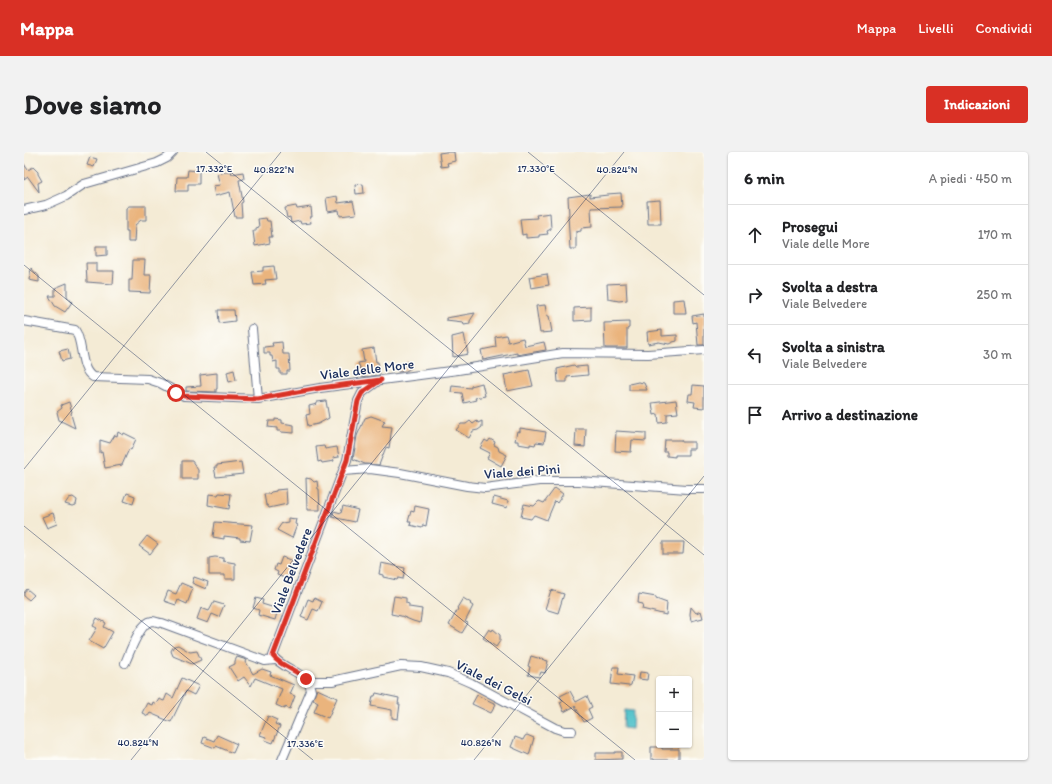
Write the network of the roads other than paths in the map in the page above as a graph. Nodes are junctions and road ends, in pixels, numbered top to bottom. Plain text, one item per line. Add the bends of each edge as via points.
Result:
1 (173, 152) edge
2 (24, 210) edge
3 (24, 321) edge
4 (252, 329) dead end
5 (704, 350) edge
6 (381, 380) junction
7 (258, 399) junction
8 (343, 471) junction
9 (704, 489) edge
10 (275, 660) junction
11 (125, 663) dead end
12 (306, 679) junction
13 (572, 732) dead end
14 (282, 760) edge

1 - 2 street via 157,163 84,184 46,205
3 - 7 street, Viale delle More via 75,330 79,335 86,370 93,377 148,379 184,396
4 - 7 street
5 - 6 street, Viale delle More via 648,354 563,353
6 - 7 street, Viale delle More
6 - 8 street, Viale Belvedere via 362,393 358,401
8 - 9 street, Viale dei Pini via 370,469 485,488 539,481 579,481
8 - 10 street, Viale Belvedere via 275,650
10 - 11 street via 265,661 152,621 140,630
10 - 12 street
12 - 13 street, Viale dei Gelsi via 332,681 401,666 421,667 448,673 555,728
12 - 14 street via 311,691

